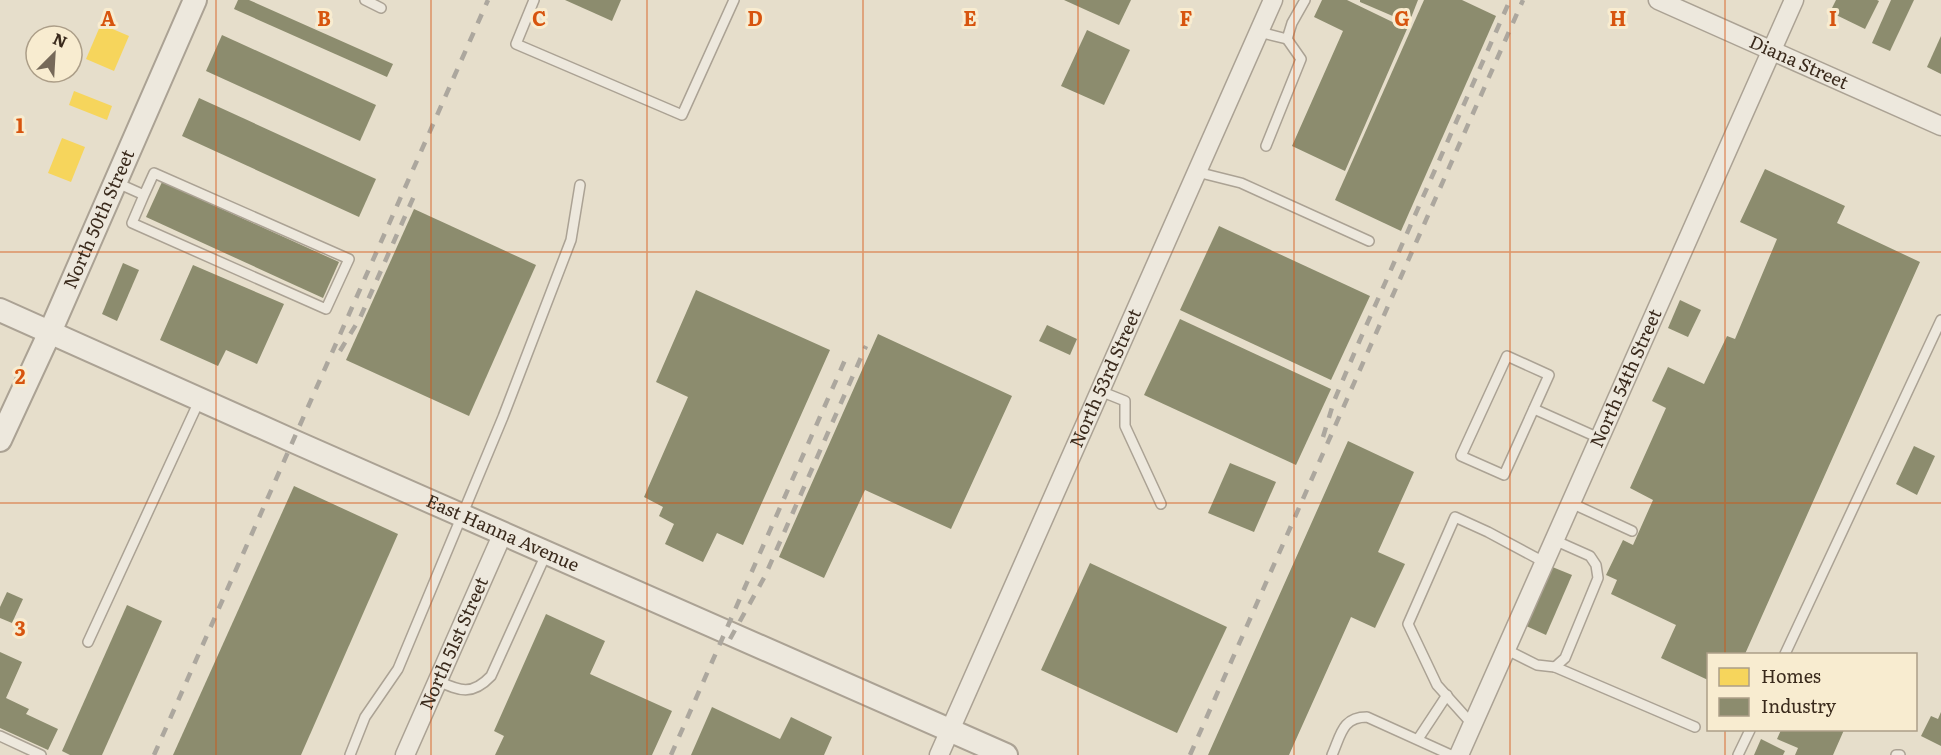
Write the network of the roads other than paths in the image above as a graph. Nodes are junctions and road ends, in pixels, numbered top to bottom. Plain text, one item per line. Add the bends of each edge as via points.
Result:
1 (195, 0) edge
2 (365, 0) edge
3 (534, 0) edge
4 (734, 0) edge
5 (1273, 0) edge
6 (1305, 0) edge
7 (1658, 0) edge
8 (1794, 0) edge
9 (381, 8) dead end
10 (1259, 32) junction
11 (1287, 39) junction
12 (1772, 50) junction
13 (1941, 126) edge
14 (1266, 146) dead end
15 (1197, 172) junction
16 (116, 182) junction
17 (580, 185) dead end
18 (144, 195) junction
19 (1369, 241) dead end
20 (0, 309) edge
21 (1941, 320) edge
22 (50, 332) junction
23 (1100, 391) junction
24 (200, 399) junction
25 (1534, 409) junction
26 (1599, 438) junction
27 (0, 440) edge
28 (1571, 503) junction
29 (1161, 504) dead end
30 (462, 515) junction
31 (1632, 531) dead end
32 (503, 533) junction
33 (1554, 540) junction
34 (547, 552) junction
35 (1544, 562) junction
36 (88, 642) dead end
37 (1505, 649) junction
38 (1785, 653) edge
39 (1555, 667) junction
40 (438, 681) junction
41 (1446, 695) junction
42 (1472, 724) junction
43 (1695, 727) dead end
44 (950, 730) junction
45 (1749, 731) edge
46 (0, 736) edge
47 (1418, 739) junction
48 (41, 755) edge
49 (350, 755) edge
50 (405, 755) edge
51 (939, 755) edge
52 (1006, 755) edge
53 (1332, 755) edge
54 (1451, 755) edge
55 (1459, 755) edge
56 (1738, 755) edge

1 - 16 street, North 50th Street
2 - 9 lane
3 - 4 lane via 516,44 682,115
5 - 10 street, North 53rd Street
6 - 11 lane
7 - 12 street, Diana Street
8 - 12 street, North 54th Street
10 - 11 lane
10 - 15 street, North 53rd Street
11 - 14 lane via 1301,59
12 - 13 street, Diana Street
12 - 26 street, North 54th Street
15 - 19 lane via 1241,183
15 - 23 street, North 53rd Street
16 - 18 lane
16 - 22 street, North 50th Street
17 - 30 lane via 571,240
18 - 18 lane via 132,223 326,309 349,259 154,172
20 - 22 street, East Hanna Avenue
21 - 38 lane
22 - 24 street, East Hanna Avenue
22 - 27 street, North 50th Street
23 - 29 lane via 1125,401 1125,426
23 - 44 street, North 53rd Street
24 - 30 street, East Hanna Avenue
24 - 36 lane
25 - 25 lane via 1504,475 1461,456 1507,356 1549,375
25 - 26 lane
26 - 28 street, North 54th Street
28 - 31 lane
28 - 33 street, North 54th Street
30 - 32 street, East Hanna Avenue
30 - 49 lane via 398,669 365,717
32 - 34 street, East Hanna Avenue
32 - 40 street, North 51st Street
33 - 35 street, North 54th Street
33 - 39 lane via 1590,556 1598,578 1565,658
34 - 40 lane via 491,676 470,691
34 - 44 street, East Hanna Avenue
35 - 37 street, North 54th Street
35 - 41 lane via 1455,517 1408,624 1437,685
37 - 39 lane via 1537,665
37 - 42 street, North 54th Street
39 - 43 lane
40 - 50 street, North 51st Street
41 - 42 lane
41 - 47 lane
42 - 55 street, North 54th Street
44 - 51 street, North 53rd Street
44 - 52 street, East Hanna Avenue
45 - 56 lane
46 - 48 lane
47 - 53 lane via 1367,717 1356,717 1347,722
47 - 54 lane

